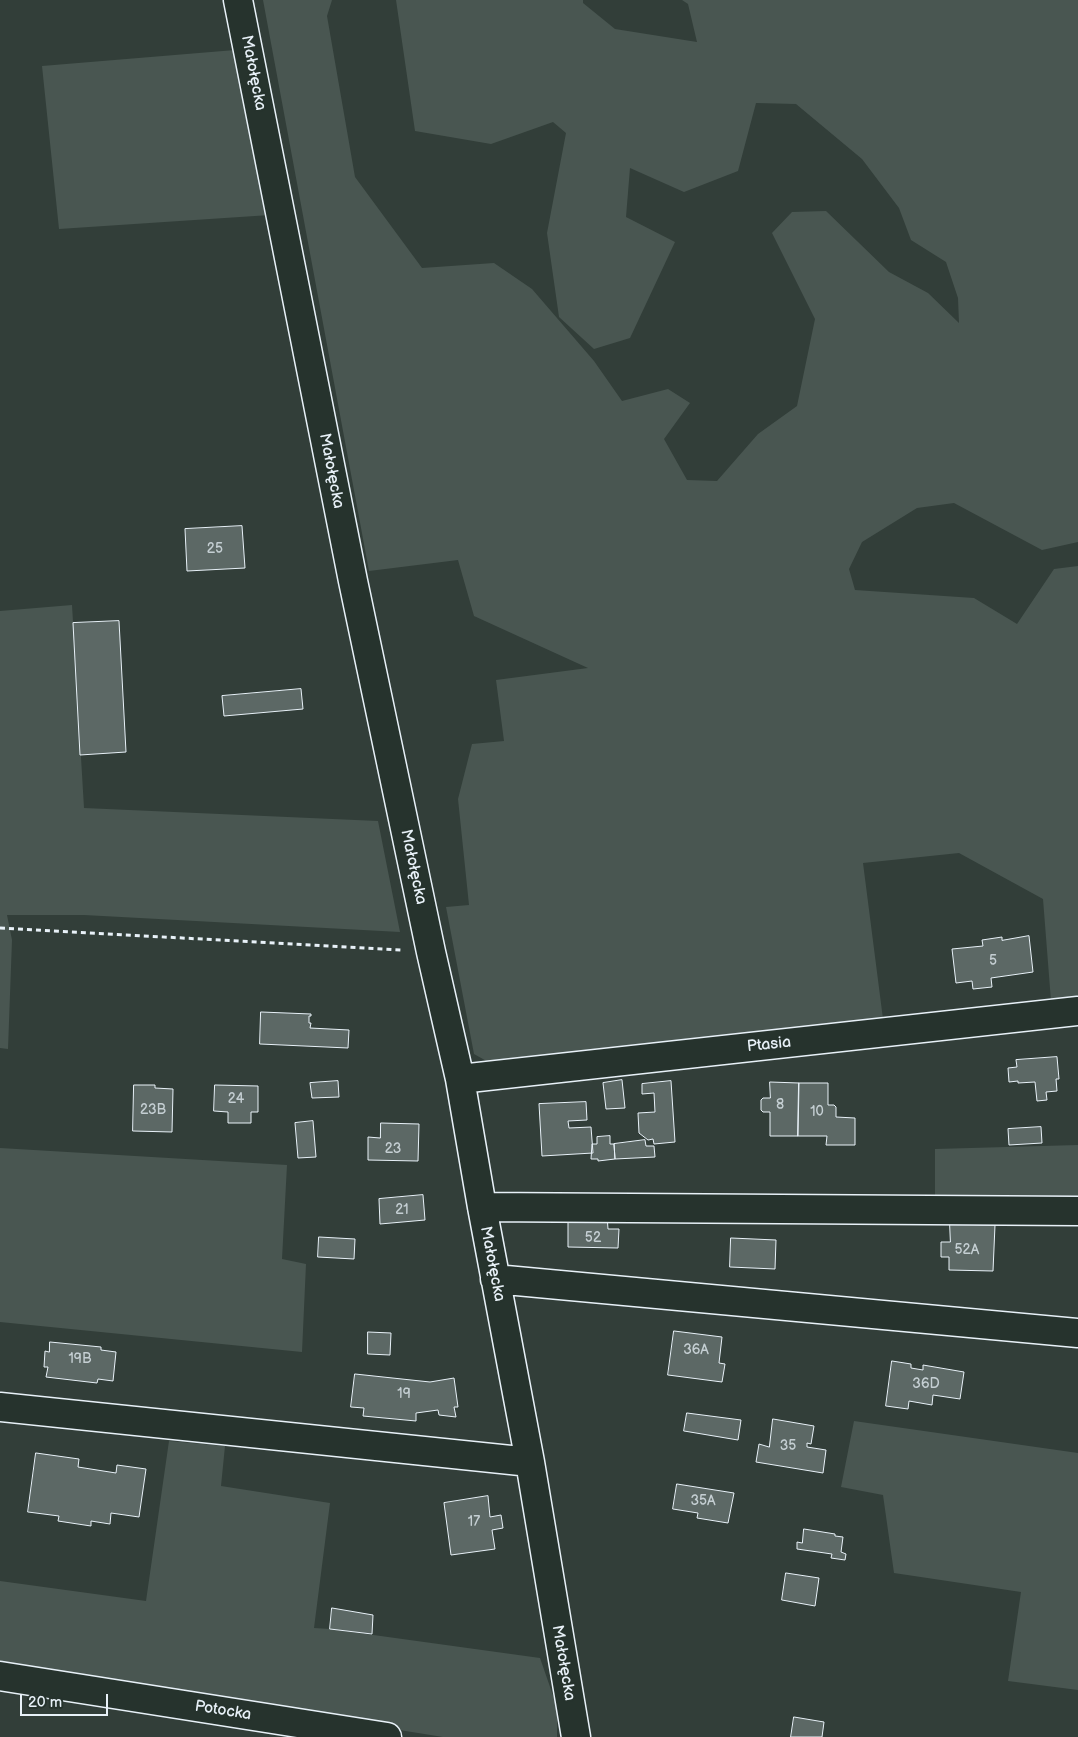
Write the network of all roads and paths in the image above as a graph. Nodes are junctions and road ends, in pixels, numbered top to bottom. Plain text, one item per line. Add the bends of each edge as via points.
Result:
1 (238, 0) edge
2 (0, 928) edge
3 (431, 952) junction
4 (1078, 1011) edge
5 (460, 1079) junction
6 (482, 1207) junction
7 (1078, 1210) edge
8 (495, 1279) junction
9 (1078, 1333) edge
10 (0, 1407) edge
11 (530, 1462) junction
12 (0, 1676) edge
13 (387, 1737) edge
14 (576, 1737) edge

1 - 3 street, Małołęcka via 353,581
2 - 3 path
3 - 5 street, Małołęcka
4 - 5 street, Ptasia
5 - 6 street, Małołęcka
6 - 7 street
6 - 8 street, Małołęcka
8 - 9 street
8 - 11 street, Małołęcka
10 - 11 street
11 - 14 street, Małołęcka
12 - 13 street, Potocka

